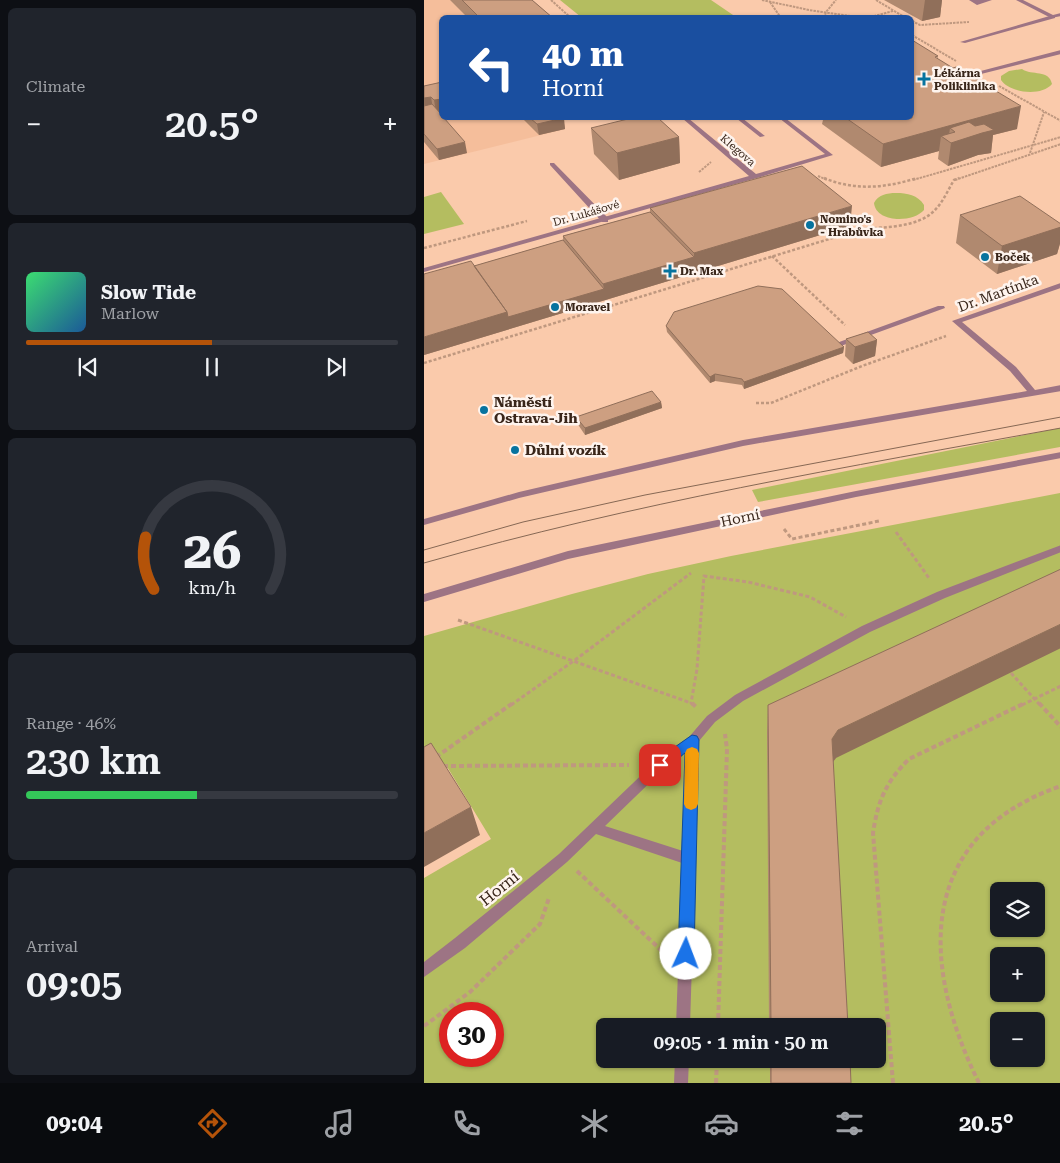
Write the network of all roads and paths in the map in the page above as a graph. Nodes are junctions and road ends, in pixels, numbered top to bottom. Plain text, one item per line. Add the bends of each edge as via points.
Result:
1 (551, 0) edge
2 (762, 0) edge
3 (836, 0) edge
4 (876, 0) edge
5 (972, 0) edge
6 (989, 0) edge
7 (1019, 0) edge
8 (769, 2) junction
9 (894, 10) junction
10 (826, 12) junction
11 (1060, 14) edge
12 (568, 15) edge
13 (780, 15) edge
14 (825, 15) edge
15 (846, 15) edge
16 (876, 15) edge
17 (902, 15) edge
18 (1053, 17) junction
19 (914, 37) edge
20 (963, 42) dead end
21 (1060, 52) edge
22 (977, 73) junction
23 (946, 81) edge
24 (1044, 112) junction
25 (687, 120) edge
26 (742, 120) edge
27 (785, 120) edge
28 (1060, 121) edge
29 (762, 136) dead end
30 (1060, 137) edge
31 (1060, 144) edge
32 (1032, 146) junction
33 (1030, 153) junction
34 (552, 164) dead end
35 (802, 164) junction
36 (740, 165) junction
37 (701, 172) dead end
38 (755, 177) junction
39 (605, 220) junction
40 (772, 256) junction
41 (424, 270) edge
42 (1060, 285) edge
43 (941, 308) dead end
44 (845, 325) dead end
45 (949, 334) dead end
46 (835, 345) edge
47 (424, 363) edge
48 (1060, 388) edge
49 (1033, 393) junction
50 (756, 403) dead end
51 (1060, 455) edge
52 (879, 521) dead end
53 (424, 522) edge
54 (782, 527) dead end
55 (896, 532) dead end
56 (1060, 548) edge
57 (691, 573) dead end
58 (941, 595) junction
59 (424, 598) edge
60 (458, 620) dead end
61 (866, 629) junction
62 (575, 660) junction
63 (1011, 673) edge
64 (1060, 686) edge
65 (1035, 697) junction
66 (691, 703) junction
67 (711, 719) junction
68 (1060, 726) edge
69 (692, 740) junction
70 (432, 760) edge
71 (660, 765) junction
72 (434, 766) edge
73 (1060, 786) edge
74 (593, 828) junction
75 (563, 858) junction
76 (689, 859) junction
77 (550, 896) dead end
78 (424, 970) edge
79 (685, 974) junction
80 (683, 1018) edge
81 (718, 1018) edge
82 (424, 1026) edge
83 (682, 1068) edge
84 (717, 1068) edge
85 (681, 1083) edge
86 (716, 1083) edge
87 (893, 1083) edge
88 (979, 1083) edge

1 - 12 path
2 - 8 path
3 - 10 path
4 - 9 path
5 - 6 street via 978,3
7 - 18 street
8 - 10 path
8 - 13 path
9 - 16 path
9 - 17 path
10 - 14 path
10 - 15 path
11 - 18 street
18 - 20 street
19 - 22 path
21 - 22 street
22 - 23 street
22 - 24 path
24 - 28 path
24 - 32 path
25 - 36 street, Klegova
26 - 29 street
27 - 35 street, Dr. Lukášové via 830,155
30 - 32 path
31 - 33 path
32 - 33 path
32 - 35 path via 879,188 833,182
33 - 40 path via 954,180 932,213 914,220 862,229
34 - 39 street
35 - 38 street, Dr. Lukášové
36 - 37 path
36 - 38 street, Klegova
38 - 39 street, Dr. Lukášové
39 - 41 street, Dr. Lukášové
40 - 44 path
40 - 47 path
42 - 49 street, Dr. Martínka via 956,321 1013,368
43 - 46 street
45 - 50 path via 771,403
48 - 49 street
49 - 53 street via 743,443 519,494
51 - 59 street, Horní via 568,555
52 - 54 path via 792,539
55 - 58 path
56 - 58 street, Horní
57 - 62 path
58 - 61 street, Horní
60 - 62 path
61 - 66 path via 810,597 748,582 704,576
61 - 67 street, Horní via 740,698
62 - 66 path
62 - 70 path
63 - 65 path
64 - 65 path
65 - 68 path
65 - 87 path via 909,759 883,792 876,812 874,833
66 - 67 path
67 - 69 street, Horní
67 - 81 path via 725,729 727,749
69 - 71 street, Horní
69 - 76 street
71 - 72 path
71 - 74 street, Horní
73 - 88 path via 1021,802 986,828 966,850 947,894 942,947 948,1002 962,1048
74 - 75 street, Horní
74 - 76 street
75 - 78 street, Horní
75 - 79 path
76 - 79 street
77 - 82 path via 540,924 470,992
79 - 80 street
83 - 85 street
84 - 86 path

